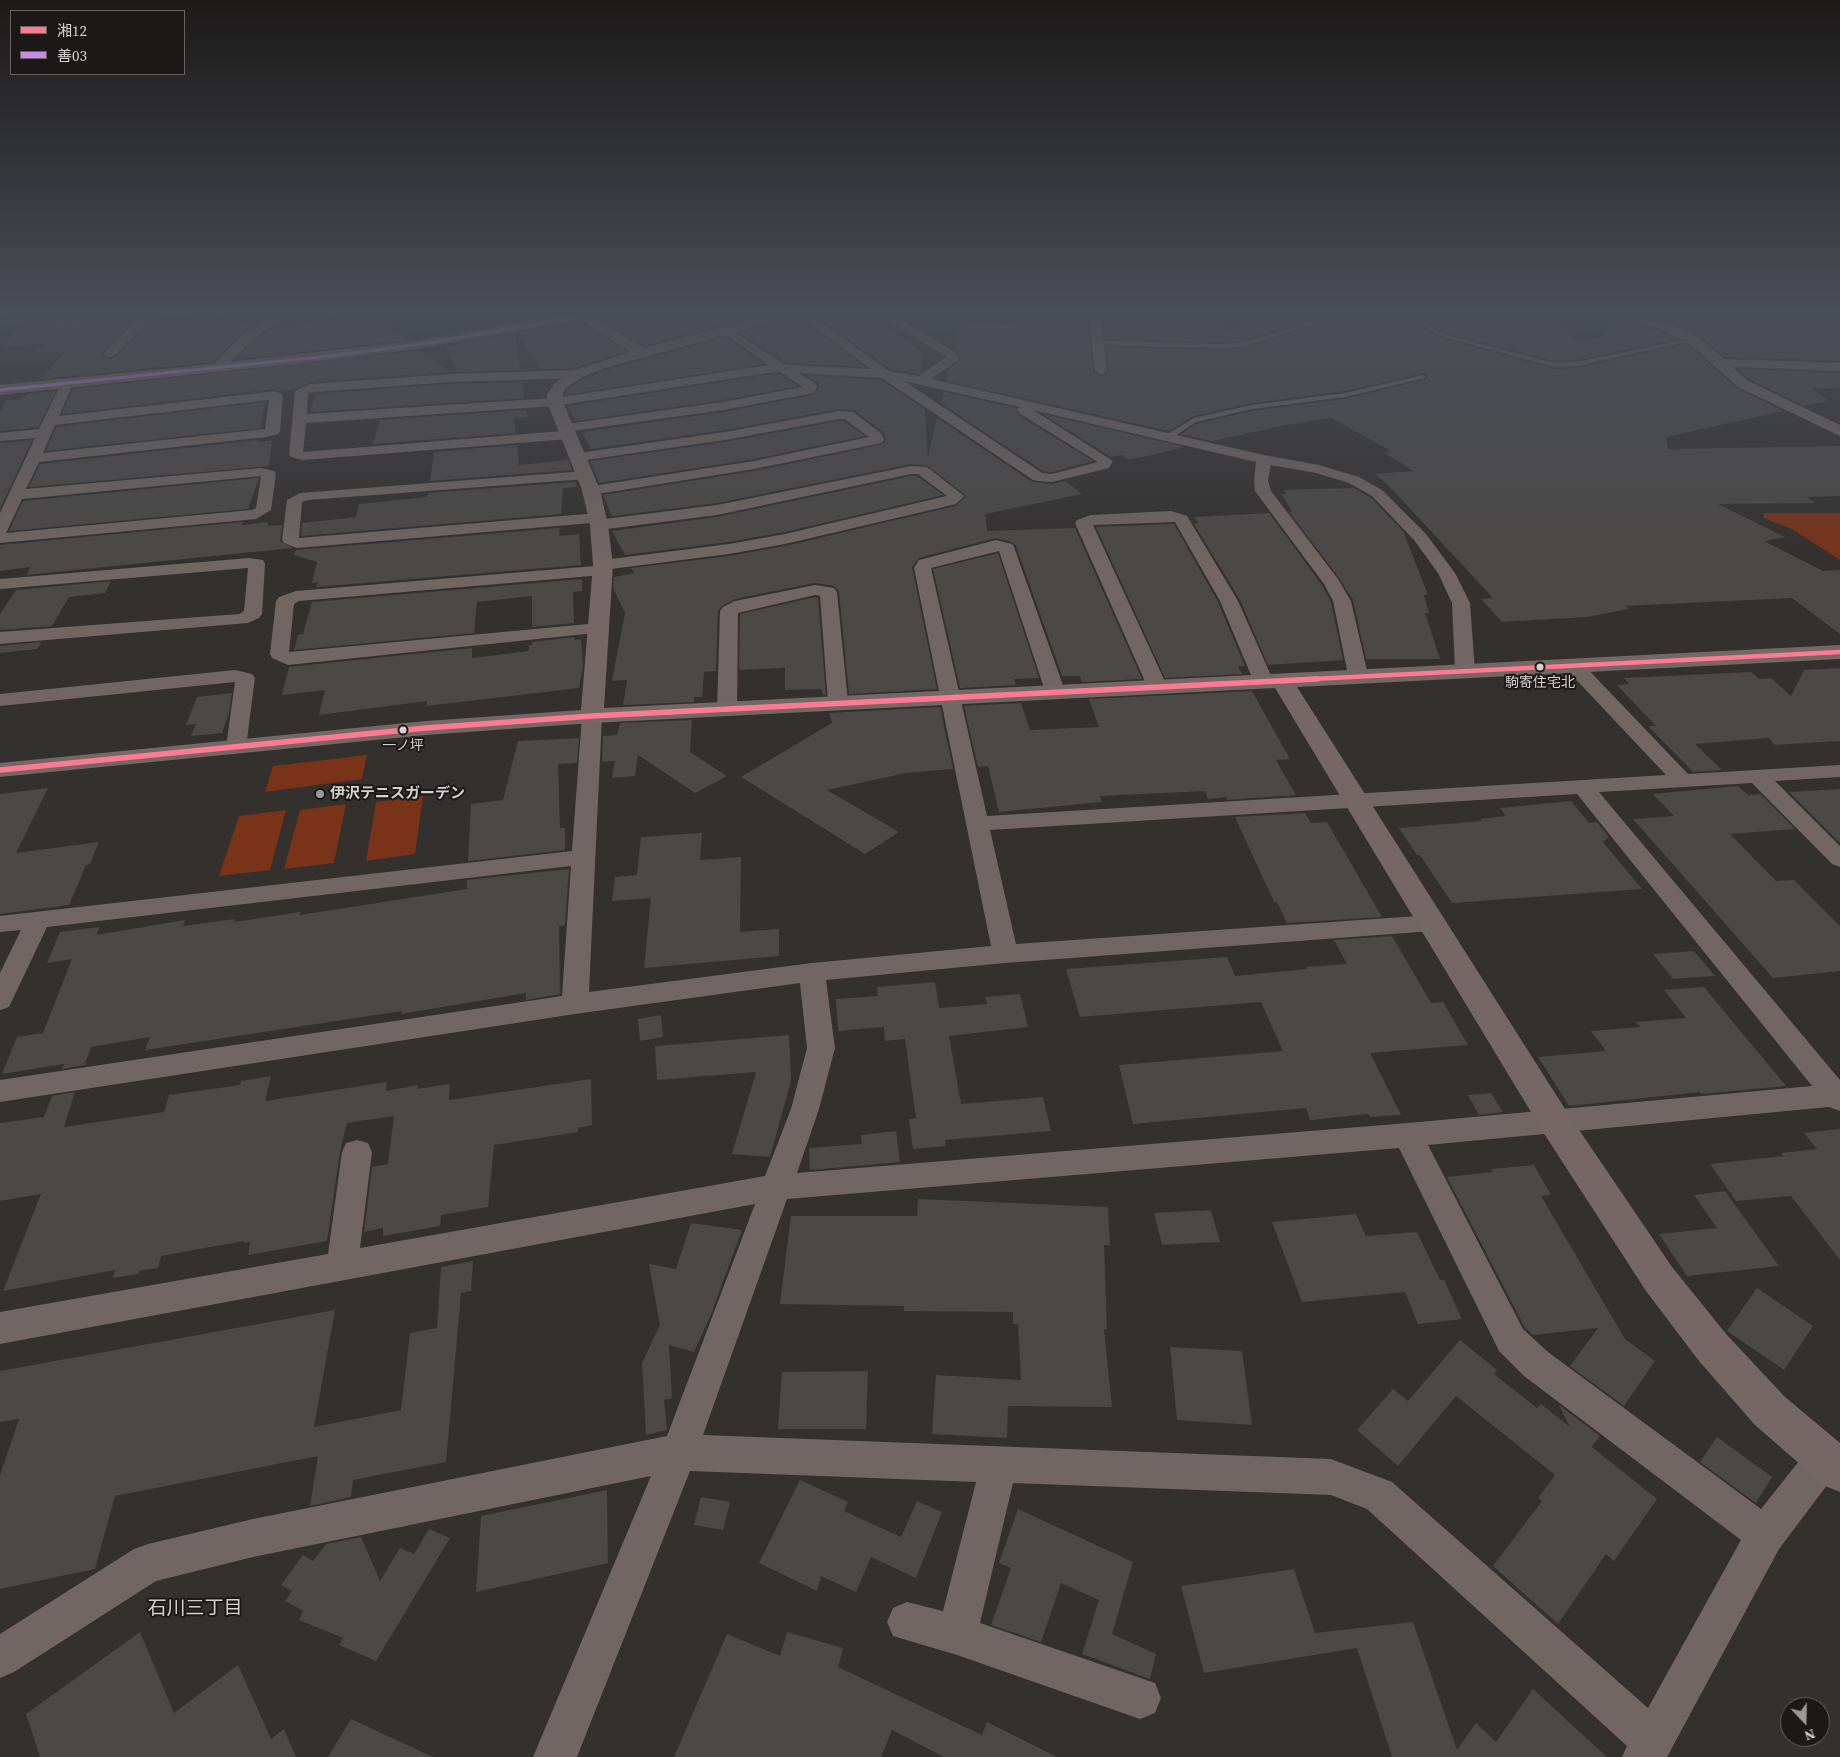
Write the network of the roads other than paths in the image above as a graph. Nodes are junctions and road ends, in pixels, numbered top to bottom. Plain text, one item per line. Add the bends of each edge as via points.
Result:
1 (60, 398) edge
2 (255, 398) edge
3 (276, 398) edge
4 (302, 398) edge
5 (555, 398) edge
6 (581, 398) edge
7 (766, 398) edge
8 (921, 398) edge
9 (999, 398) edge
10 (1322, 398) edge
11 (1772, 398) edge
12 (1012, 401) junction
13 (555, 402) junction
14 (300, 420) junction
15 (47, 427) junction
16 (1840, 431) edge
17 (568, 432) junction
18 (0, 437) edge
19 (1167, 437) junction
20 (579, 457) junction
21 (32, 458) junction
22 (1264, 460) junction
23 (588, 483) junction
24 (15, 495) junction
25 (598, 521) junction
26 (0, 530) edge
27 (0, 538) edge
28 (603, 568) junction
29 (0, 584) edge
30 (599, 628) junction
31 (0, 638) edge
32 (1840, 652) edge
33 (1574, 666) junction
34 (1465, 671) junction
35 (1358, 676) junction
36 (1272, 680) junction
37 (1157, 686) junction
38 (1055, 691) junction
39 (950, 697) junction
40 (0, 700) edge
41 (838, 702) junction
42 (727, 709) junction
43 (592, 716) junction
44 (236, 747) junction
45 (0, 770) edge
46 (1840, 771) edge
47 (1757, 776) junction
48 (1683, 781) junction
49 (1583, 788) junction
50 (1357, 802) junction
51 (978, 824) junction
52 (585, 857) junction
53 (1840, 859) edge
54 (38, 920) junction
55 (1432, 923) junction
56 (0, 924) edge
57 (1005, 954) junction
58 (812, 972) junction
59 (0, 1000) edge
60 (575, 1004) junction
61 (0, 1091) edge
62 (1838, 1098) edge
63 (1555, 1122) junction
64 (1408, 1136) junction
65 (357, 1152) dead end
66 (777, 1187) junction
67 (342, 1266) junction
68 (0, 1328) edge
69 (679, 1452) junction
70 (999, 1464) junction
71 (1832, 1465) edge
72 (1764, 1535) junction
73 (907, 1622) dead end
74 (956, 1635) junction
75 (0, 1658) edge
76 (1140, 1698) dead end
77 (1648, 1749) edge
78 (555, 1757) edge

1 - 15 street
2 - 15 street
3 - 21 street via 273,431 266,433
4 - 14 street
5 - 13 street
6 - 13 street
7 - 17 street
8 - 12 street via 1038,477 1052,478 1104,465 1106,461
9 - 12 street
10 - 19 lane via 1252,407 1194,420
11 - 16 street
12 - 19 street
13 - 14 street
13 - 17 street
14 - 17 street via 296,454 303,456
15 - 18 street
15 - 21 street
17 - 20 street
19 - 22 street
20 - 23 street
20 - 23 street via 725,436 839,415 848,415 877,437 877,440 754,465
21 - 24 street
22 - 34 street via 1319,469 1354,480 1377,493 1420,537 1446,573 1462,603
22 - 35 street via 1261,480 1264,491 1342,601
23 - 25 street
23 - 25 street via 305,496 295,500 290,540 297,543
24 - 26 street
24 - 27 street via 261,472 269,474 264,510 256,514
25 - 28 street
25 - 28 street via 717,510 911,470 922,470 956,496 951,501 785,539
28 - 30 street
28 - 30 street via 296,596 286,601 279,654 288,660
29 - 31 street via 257,564 252,614 242,619
30 - 43 street
32 - 33 street
33 - 34 street
33 - 48 street
34 - 35 street
35 - 36 street
36 - 37 street
36 - 37 street via 1181,519 1171,516 1083,523
36 - 50 street
37 - 38 street
38 - 39 street
38 - 39 street via 1006,547 996,545 924,564 922,568
39 - 41 street
39 - 51 street
40 - 44 street via 235,676 245,678
41 - 42 street
41 - 42 street via 828,592 815,590 735,606 728,611
42 - 43 street
43 - 44 street
43 - 52 street
44 - 45 street
46 - 47 street
47 - 48 street
47 - 53 street
48 - 49 street
49 - 50 street
49 - 62 street
50 - 51 street
50 - 55 street
51 - 57 street
52 - 54 street
52 - 60 street
54 - 56 street
54 - 59 street
55 - 57 street
55 - 63 street
57 - 58 street
58 - 60 street
58 - 66 street via 821,1048 805,1109
60 - 61 street
62 - 63 street
63 - 64 street
63 - 71 street via 1658,1279 1712,1348 1770,1411
64 - 66 street
64 - 72 street via 1511,1340 1536,1364
65 - 67 street
66 - 67 street
66 - 69 street
67 - 68 street
69 - 70 street
69 - 75 street via 253,1538 148,1564
69 - 78 street
70 - 74 street
70 - 77 street via 1331,1477 1379,1494
71 - 72 street
72 - 77 street
73 - 74 street
74 - 76 street

